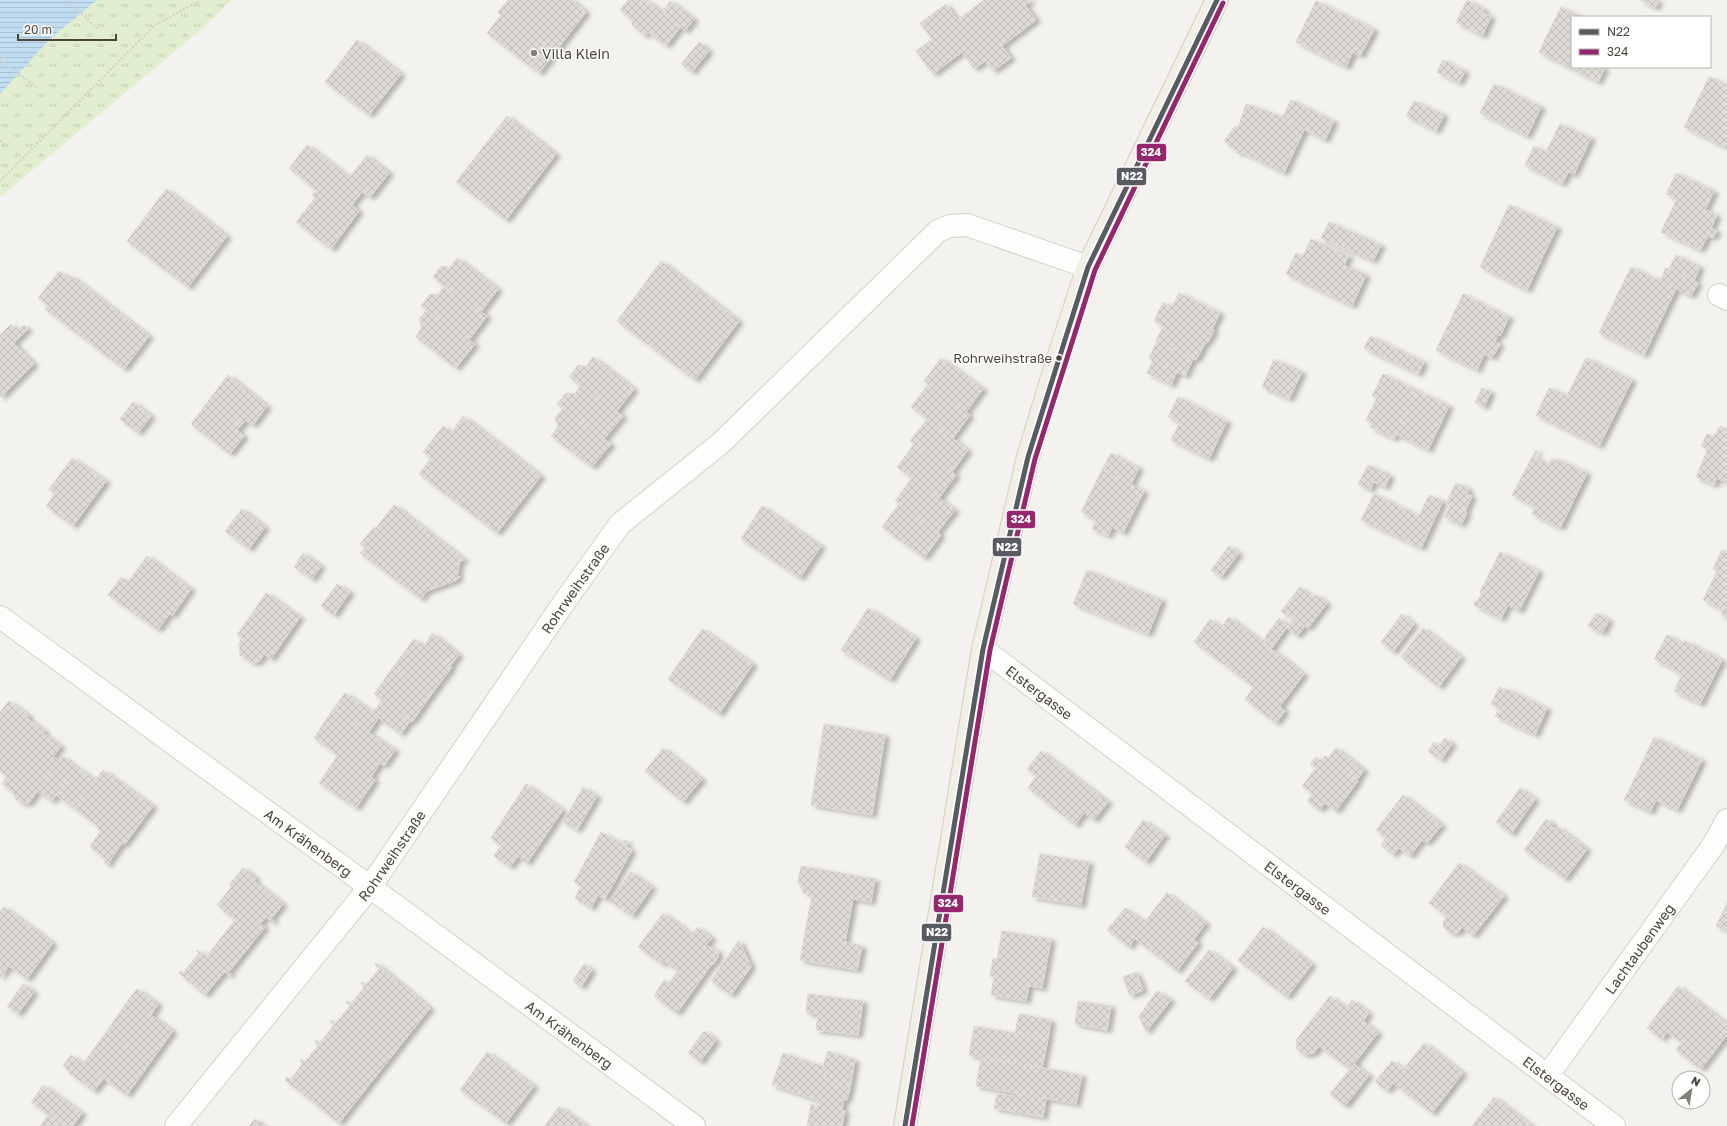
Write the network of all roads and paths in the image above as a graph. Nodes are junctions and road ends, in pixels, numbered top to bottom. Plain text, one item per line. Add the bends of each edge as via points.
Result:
1 (67, 0) edge
2 (201, 0) edge
3 (1217, 0) edge
4 (98, 29) dead end
5 (0, 59) edge
6 (36, 87) dead end
7 (0, 141) edge
8 (6, 146) dead end
9 (0, 181) edge
10 (1088, 267) junction
11 (0, 617) edge
12 (983, 649) junction
13 (1727, 820) edge
14 (370, 887) junction
15 (1548, 1075) junction
16 (176, 1126) edge
17 (694, 1126) edge
18 (905, 1126) edge
19 (1614, 1126) edge

1 - 4 path
2 - 9 path via 155,25
3 - 10 main road
5 - 6 path
7 - 8 path
10 - 12 main road via 1028,457
10 - 14 street, Rohrweihstraße via 967,225 950,226 938,231 721,444 620,524 564,601
11 - 14 street, Am Krähenberg
12 - 15 street, Elstergasse
12 - 18 main road
13 - 15 street, Lachtaubenweg via 1714,844
14 - 16 street, Rohrweihstraße
14 - 17 street, Am Krähenberg
15 - 19 street, Elstergasse

